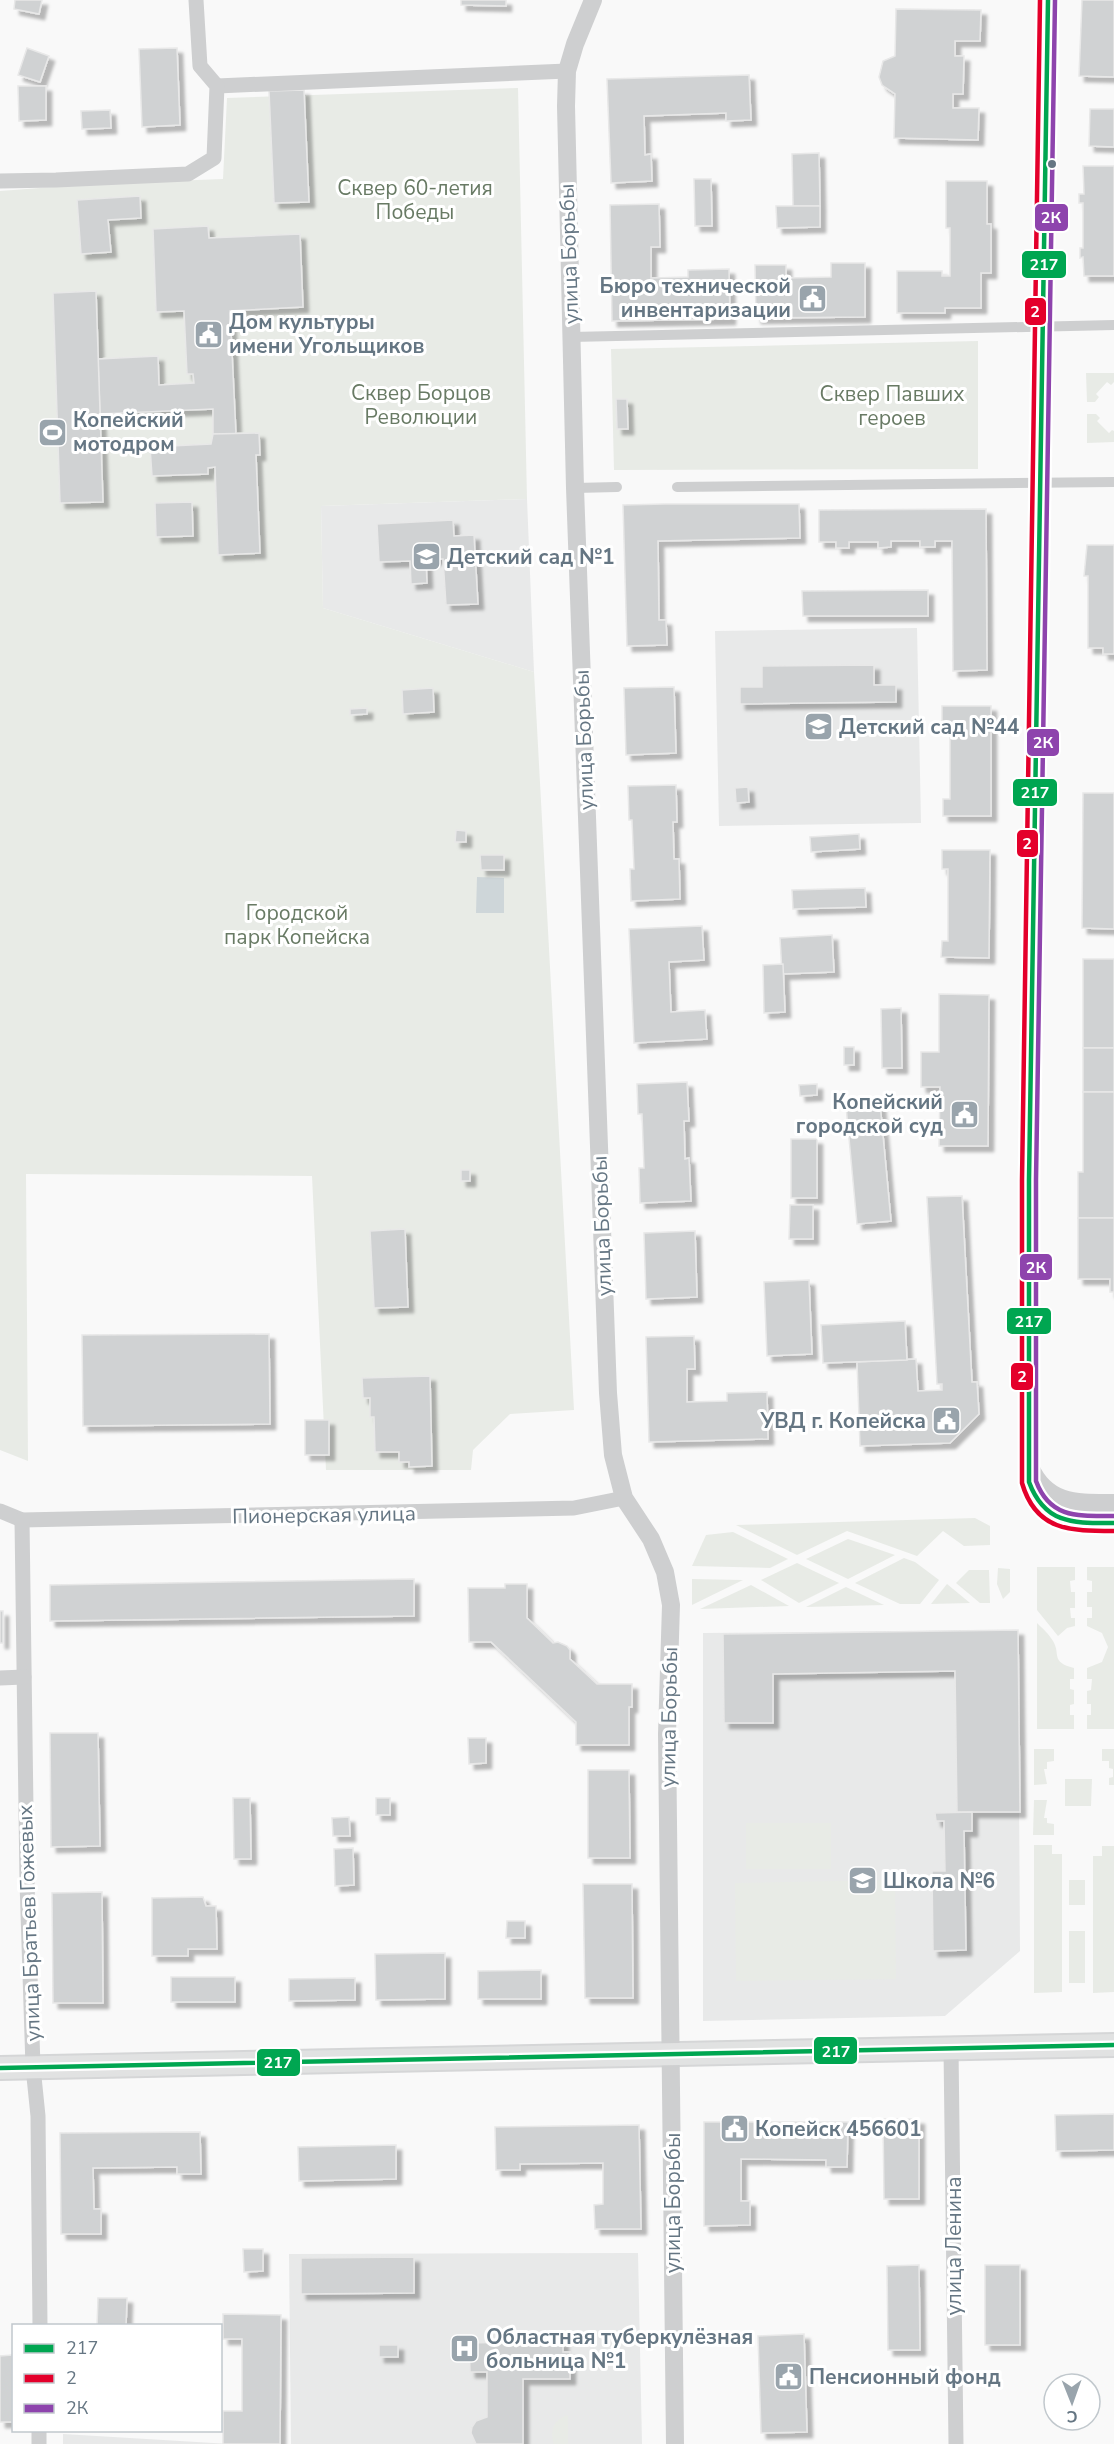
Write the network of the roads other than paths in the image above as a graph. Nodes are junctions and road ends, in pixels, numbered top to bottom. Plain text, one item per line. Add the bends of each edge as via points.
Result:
1 (196, 0) edge
2 (593, 0) edge
3 (1048, 0) edge
4 (567, 71) junction
5 (217, 86) junction
6 (0, 181) edge
7 (1042, 325) junction
8 (1114, 325) edge
9 (571, 337) junction
10 (1040, 482) junction
11 (1114, 482) edge
12 (617, 487) dead end
13 (677, 487) dead end
14 (575, 488) junction
15 (1029, 1462) junction
16 (624, 1498) junction
17 (1114, 1503) edge
18 (0, 1511) edge
19 (22, 1520) junction
20 (1114, 1523) edge
21 (24, 1677) junction
22 (0, 1678) edge
23 (1114, 2045) edge
24 (951, 2049) junction
25 (672, 2056) junction
26 (33, 2067) junction
27 (0, 2068) edge
28 (40, 2324) edge
29 (675, 2444) edge
30 (956, 2444) edge

1 - 5 street via 201,66
2 - 4 street, улица Борьбы
3 - 7 street
4 - 5 street
4 - 9 street, улица Борьбы
5 - 6 street via 214,158 188,174
7 - 8 street
7 - 9 street
7 - 10 street
9 - 14 street, улица Борьбы
10 - 11 street
10 - 13 street
10 - 15 street via 1028,1247
12 - 14 street
14 - 16 street, улица Борьбы via 608,1393 614,1455
15 - 17 street via 1036,1479 1061,1499
15 - 20 street via 1033,1497 1051,1515 1066,1521
16 - 19 street, Пионерская улица via 551,1509
16 - 25 street, улица Борьбы via 651,1539 665,1572 671,1605 667,1734
18 - 19 street
19 - 21 street, улица Братьев Гожевых
21 - 22 street
21 - 26 street, улица Братьев Гожевых
23 - 24 main road
24 - 25 main road
24 - 30 street, улица Ленина
25 - 26 main road
25 - 29 street, улица Борьбы
26 - 27 main road
26 - 28 street, улица Братьев Гожевых via 38,2116

